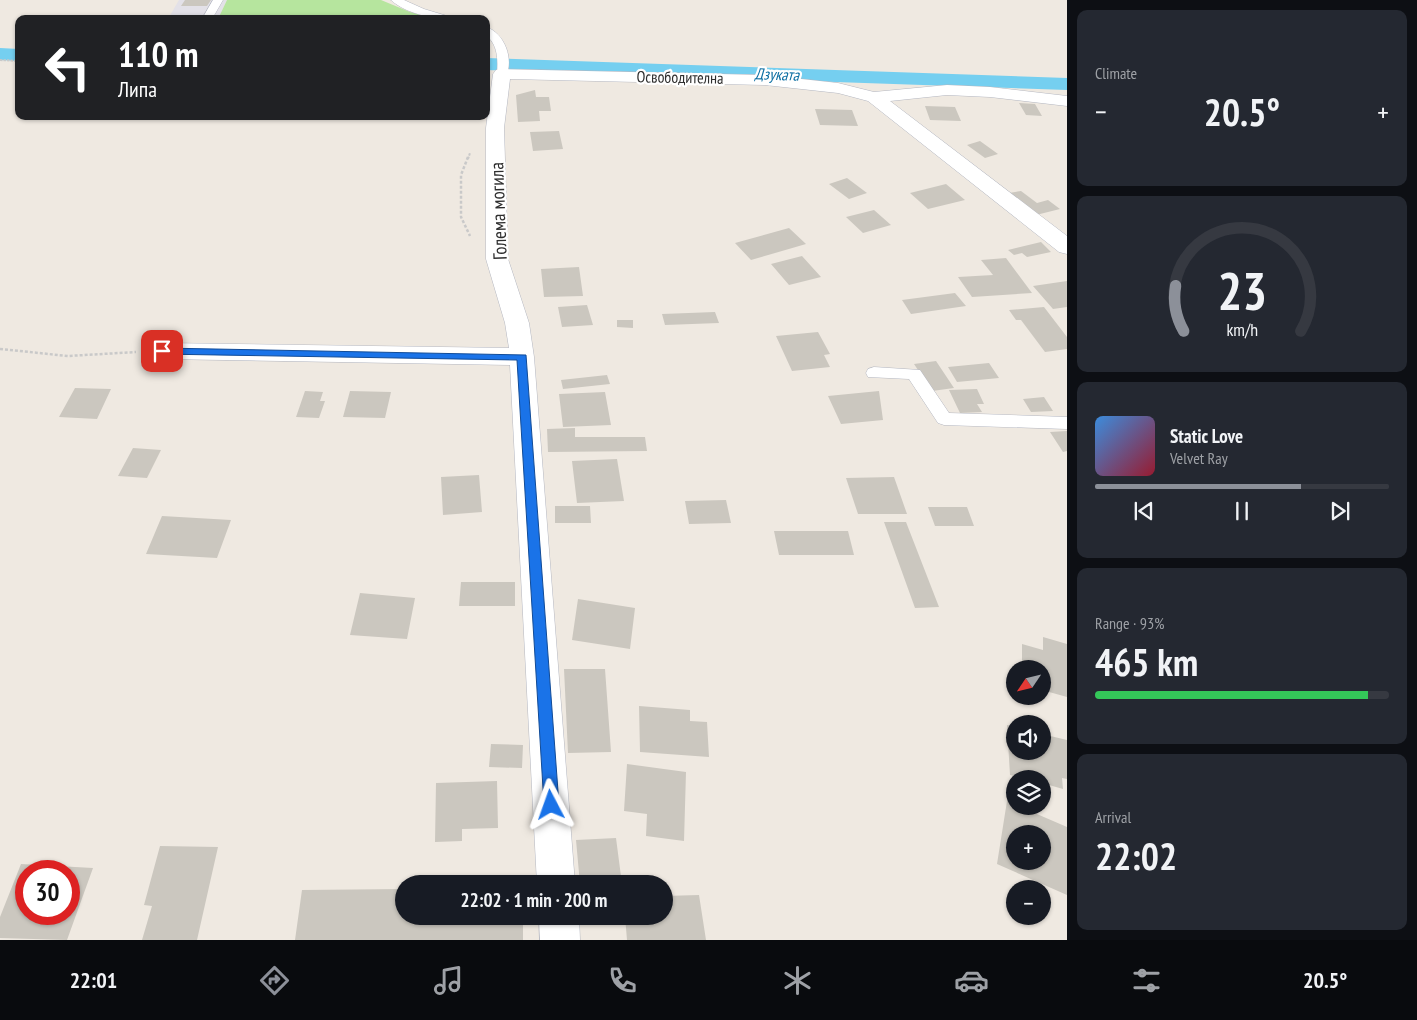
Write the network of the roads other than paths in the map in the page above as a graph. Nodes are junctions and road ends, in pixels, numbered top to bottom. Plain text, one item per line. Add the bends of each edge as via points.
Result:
1 (218, 0) edge
2 (396, 0) edge
3 (209, 15) edge
4 (437, 15) edge
5 (490, 33) edge
6 (502, 66) junction
7 (874, 96) junction
8 (1067, 100) edge
9 (1067, 247) edge
10 (162, 351) road end
11 (522, 357) junction
12 (874, 373) dead end
13 (1067, 423) edge
14 (555, 875) edge
15 (559, 925) edge
16 (560, 940) edge

1 - 3 lane
2 - 4 lane
5 - 6 lane via 498,40
6 - 7 street, Освободителна via 765,80 838,88
6 - 11 street, Голема могила via 495,128 497,259 517,323
7 - 8 street, Освободителна via 947,90
7 - 9 street
10 - 11 street
11 - 14 street, Голема могила
12 - 13 lane via 914,374 944,419
15 - 16 street

